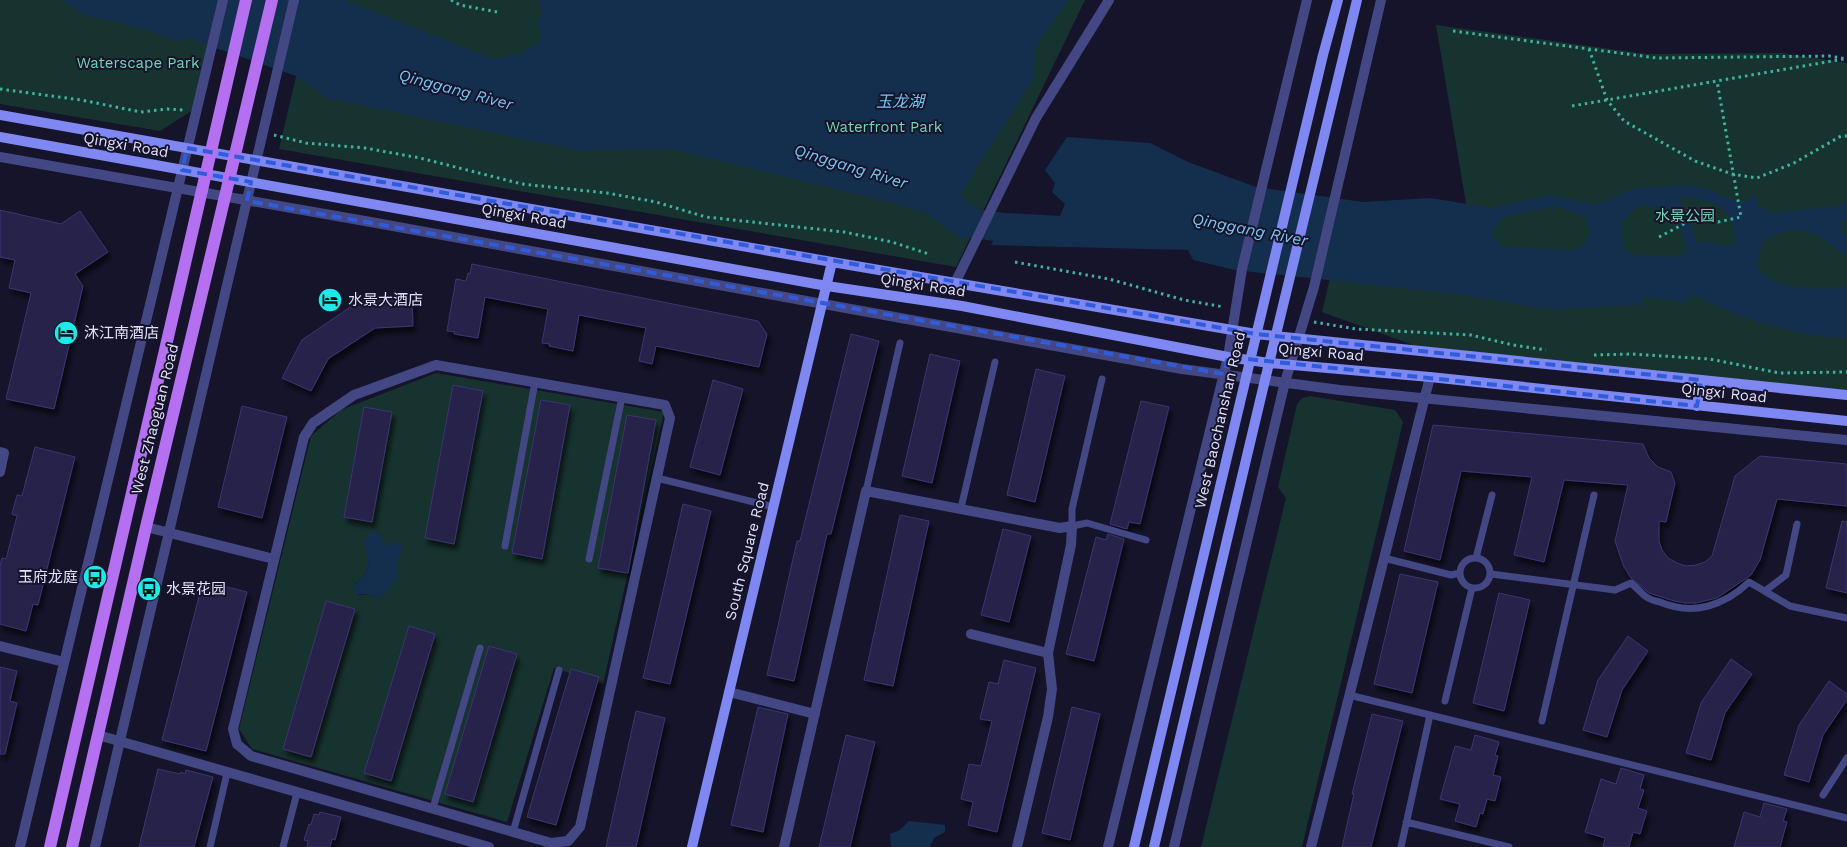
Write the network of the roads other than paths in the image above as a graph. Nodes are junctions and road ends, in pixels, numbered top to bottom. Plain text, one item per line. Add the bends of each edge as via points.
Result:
1 (223, 0) edge
2 (246, 0) edge
3 (272, 0) edge
4 (294, 0) edge
5 (1109, 0) edge
6 (1307, 0) edge
7 (1338, 0) edge
8 (1358, 0) edge
9 (1381, 0) edge
10 (0, 115) edge
11 (0, 138) edge
12 (188, 148) junction
13 (212, 152) junction
14 (235, 156) junction
15 (0, 157) edge
16 (256, 160) junction
17 (182, 170) junction
18 (206, 174) junction
19 (229, 179) junction
20 (251, 182) junction
21 (178, 188) junction
22 (202, 193) junction
23 (225, 197) junction
24 (247, 201) junction
25 (832, 262) junction
26 (954, 283) junction
27 (827, 286) junction
28 (822, 305) junction
29 (1232, 330) junction
30 (1256, 334) junction
31 (1276, 337) junction
32 (1298, 339) junction
33 (900, 344) dead end
34 (1228, 357) junction
35 (1249, 360) junction
36 (995, 362) dead end
37 (1269, 363) junction
38 (1290, 365) junction
39 (1224, 374) junction
40 (1245, 377) junction
41 (1430, 377) junction
42 (1102, 379) dead end
43 (1265, 380) junction
44 (1701, 380) junction
45 (535, 382) junction
46 (1285, 382) junction
47 (1847, 394) edge
48 (622, 397) junction
49 (1424, 398) junction
50 (1697, 406) junction
51 (1847, 421) edge
52 (1847, 440) edge
53 (0, 452) edge
54 (0, 472) edge
55 (657, 478) junction
56 (866, 491) junction
57 (1594, 495) dead end
58 (1492, 496) dead end
59 (774, 506) junction
60 (961, 508) junction
61 (1797, 524) dead end
62 (1072, 526) junction
63 (146, 527) junction
64 (168, 533) junction
65 (1146, 540) dead end
66 (504, 546) dead end
67 (1384, 558) junction
68 (1476, 558) junction
69 (274, 559) junction
70 (589, 559) dead end
71 (1460, 573) junction
72 (1490, 574) junction
73 (1573, 585) junction
74 (1472, 588) junction
75 (1764, 592) junction
76 (1847, 618) edge
77 (971, 634) dead end
78 (0, 646) edge
79 (480, 648) dead end
80 (1048, 653) junction
81 (64, 662) junction
82 (559, 670) dead end
83 (729, 692) junction
84 (1350, 695) junction
85 (1445, 701) dead end
86 (815, 714) junction
87 (1430, 715) junction
88 (1542, 721) dead end
89 (98, 735) junction
90 (120, 742) junction
91 (1847, 758) edge
92 (227, 773) junction
93 (297, 793) junction
94 (1823, 795) dead end
95 (433, 808) junction
96 (1847, 818) edge
97 (1406, 822) junction
98 (514, 832) junction
99 (1501, 846) edge
100 (20, 847) edge
101 (50, 847) edge
102 (72, 847) edge
103 (95, 847) edge
104 (210, 847) edge
105 (283, 847) edge
106 (490, 847) edge
107 (692, 847) edge
108 (784, 847) edge
109 (1017, 847) edge
110 (1108, 847) edge
111 (1134, 847) edge
112 (1154, 847) edge
113 (1174, 847) edge
114 (1311, 847) edge
115 (1401, 847) edge
116 (1509, 847) edge

1 - 12 street
2 - 13 main road, West Zhaoguan Road
3 - 14 main road, West Zhaoguan Road
4 - 16 street
5 - 26 street via 1036,118
6 - 29 street via 1242,269
7 - 30 main road, West Baochanshan Road
8 - 31 main road
9 - 32 street via 1314,287
10 - 12 main road, Qingxi Road
11 - 17 main road, Qingxi Road
12 - 13 main road, Qingxi Road
12 - 17 street
13 - 14 main road, Qingxi Road
13 - 18 main road, West Zhaoguan Road
14 - 16 main road, Qingxi Road
14 - 19 main road, West Zhaoguan Road
15 - 21 street
16 - 20 street
16 - 25 main road, Qingxi Road
17 - 18 main road, Qingxi Road
17 - 21 street
18 - 19 main road, Qingxi Road
18 - 22 main road, West Zhaoguan Road
19 - 20 main road, Qingxi Road
19 - 23 main road, West Zhaoguan Road
20 - 24 street
20 - 27 main road, Qingxi Road
21 - 22 street
21 - 81 street
22 - 23 street
22 - 101 main road, West Zhaoguan Road
23 - 24 street
23 - 63 main road, West Zhaoguan Road
24 - 28 street
24 - 64 street
25 - 26 main road, Qingxi Road
25 - 27 main road, South Square Road
26 - 29 main road, Qingxi Road
27 - 28 main road, South Square Road
27 - 34 main road, Qingxi Road via 962,306
28 - 39 street
28 - 59 main road, South Square Road
29 - 30 main road, Qingxi Road
29 - 34 street
30 - 31 main road, Qingxi Road
30 - 35 main road, West Baochanshan Road
31 - 32 main road, Qingxi Road
31 - 37 main road
32 - 38 street
32 - 44 main road, Qingxi Road
33 - 56 lane
34 - 35 main road, Qingxi Road
34 - 39 street
35 - 37 main road, Qingxi Road
35 - 40 main road, West Baochanshan Road
36 - 60 lane
37 - 38 main road, Qingxi Road
37 - 43 main road
38 - 41 main road, Qingxi Road
38 - 46 street
39 - 40 street
39 - 110 street
40 - 43 street
40 - 111 main road, West Baochanshan Road
41 - 49 street
41 - 50 main road, Qingxi Road
42 - 62 lane via 1072,509
43 - 46 street
43 - 112 main road
44 - 47 main road, Qingxi Road
44 - 50 main road
45 - 48 street
45 - 66 lane
45 - 69 street via 436,365 354,395 312,423 304,436
46 - 49 street
46 - 113 street
48 - 55 street via 665,405 670,418
48 - 70 lane
49 - 52 street
49 - 67 street
50 - 51 main road, Qingxi Road
53 - 54 street via 4,453
55 - 59 lane
55 - 98 street via 580,826 568,841 552,843
56 - 60 street
56 - 86 street
57 - 73 lane
58 - 68 lane
59 - 83 main road, South Square Road
60 - 62 street via 1060,528
61 - 75 lane via 1786,575
62 - 65 lane via 1086,523
62 - 80 street via 1071,545
63 - 64 street
63 - 89 main road, West Zhaoguan Road
64 - 69 street
64 - 90 street
67 - 71 lane via 1451,575
67 - 84 street
68 - 71 lane via 1463,564
68 - 72 lane via 1485,561
69 - 95 street via 233,729 236,744 251,756
71 - 74 lane via 1464,583
72 - 73 lane
72 - 74 lane via 1486,584
73 - 75 lane via 1615,590 1631,583 1647,597 1671,607 1694,609 1723,601 1749,582
73 - 88 lane
74 - 85 lane
75 - 76 lane via 1790,606
77 - 80 street
78 - 81 street
79 - 95 lane
80 - 109 street via 1052,689 1048,717
81 - 100 street
82 - 98 lane
83 - 86 street
83 - 107 main road, South Square Road
84 - 87 lane
84 - 114 street
86 - 108 street
87 - 96 lane
87 - 97 lane
89 - 90 street
89 - 102 main road, West Zhaoguan Road
90 - 92 street
90 - 103 street
91 - 94 lane
92 - 93 street
92 - 104 lane
93 - 105 lane
93 - 106 street
95 - 98 street
97 - 99 lane
97 - 115 lane
99 - 116 lane

